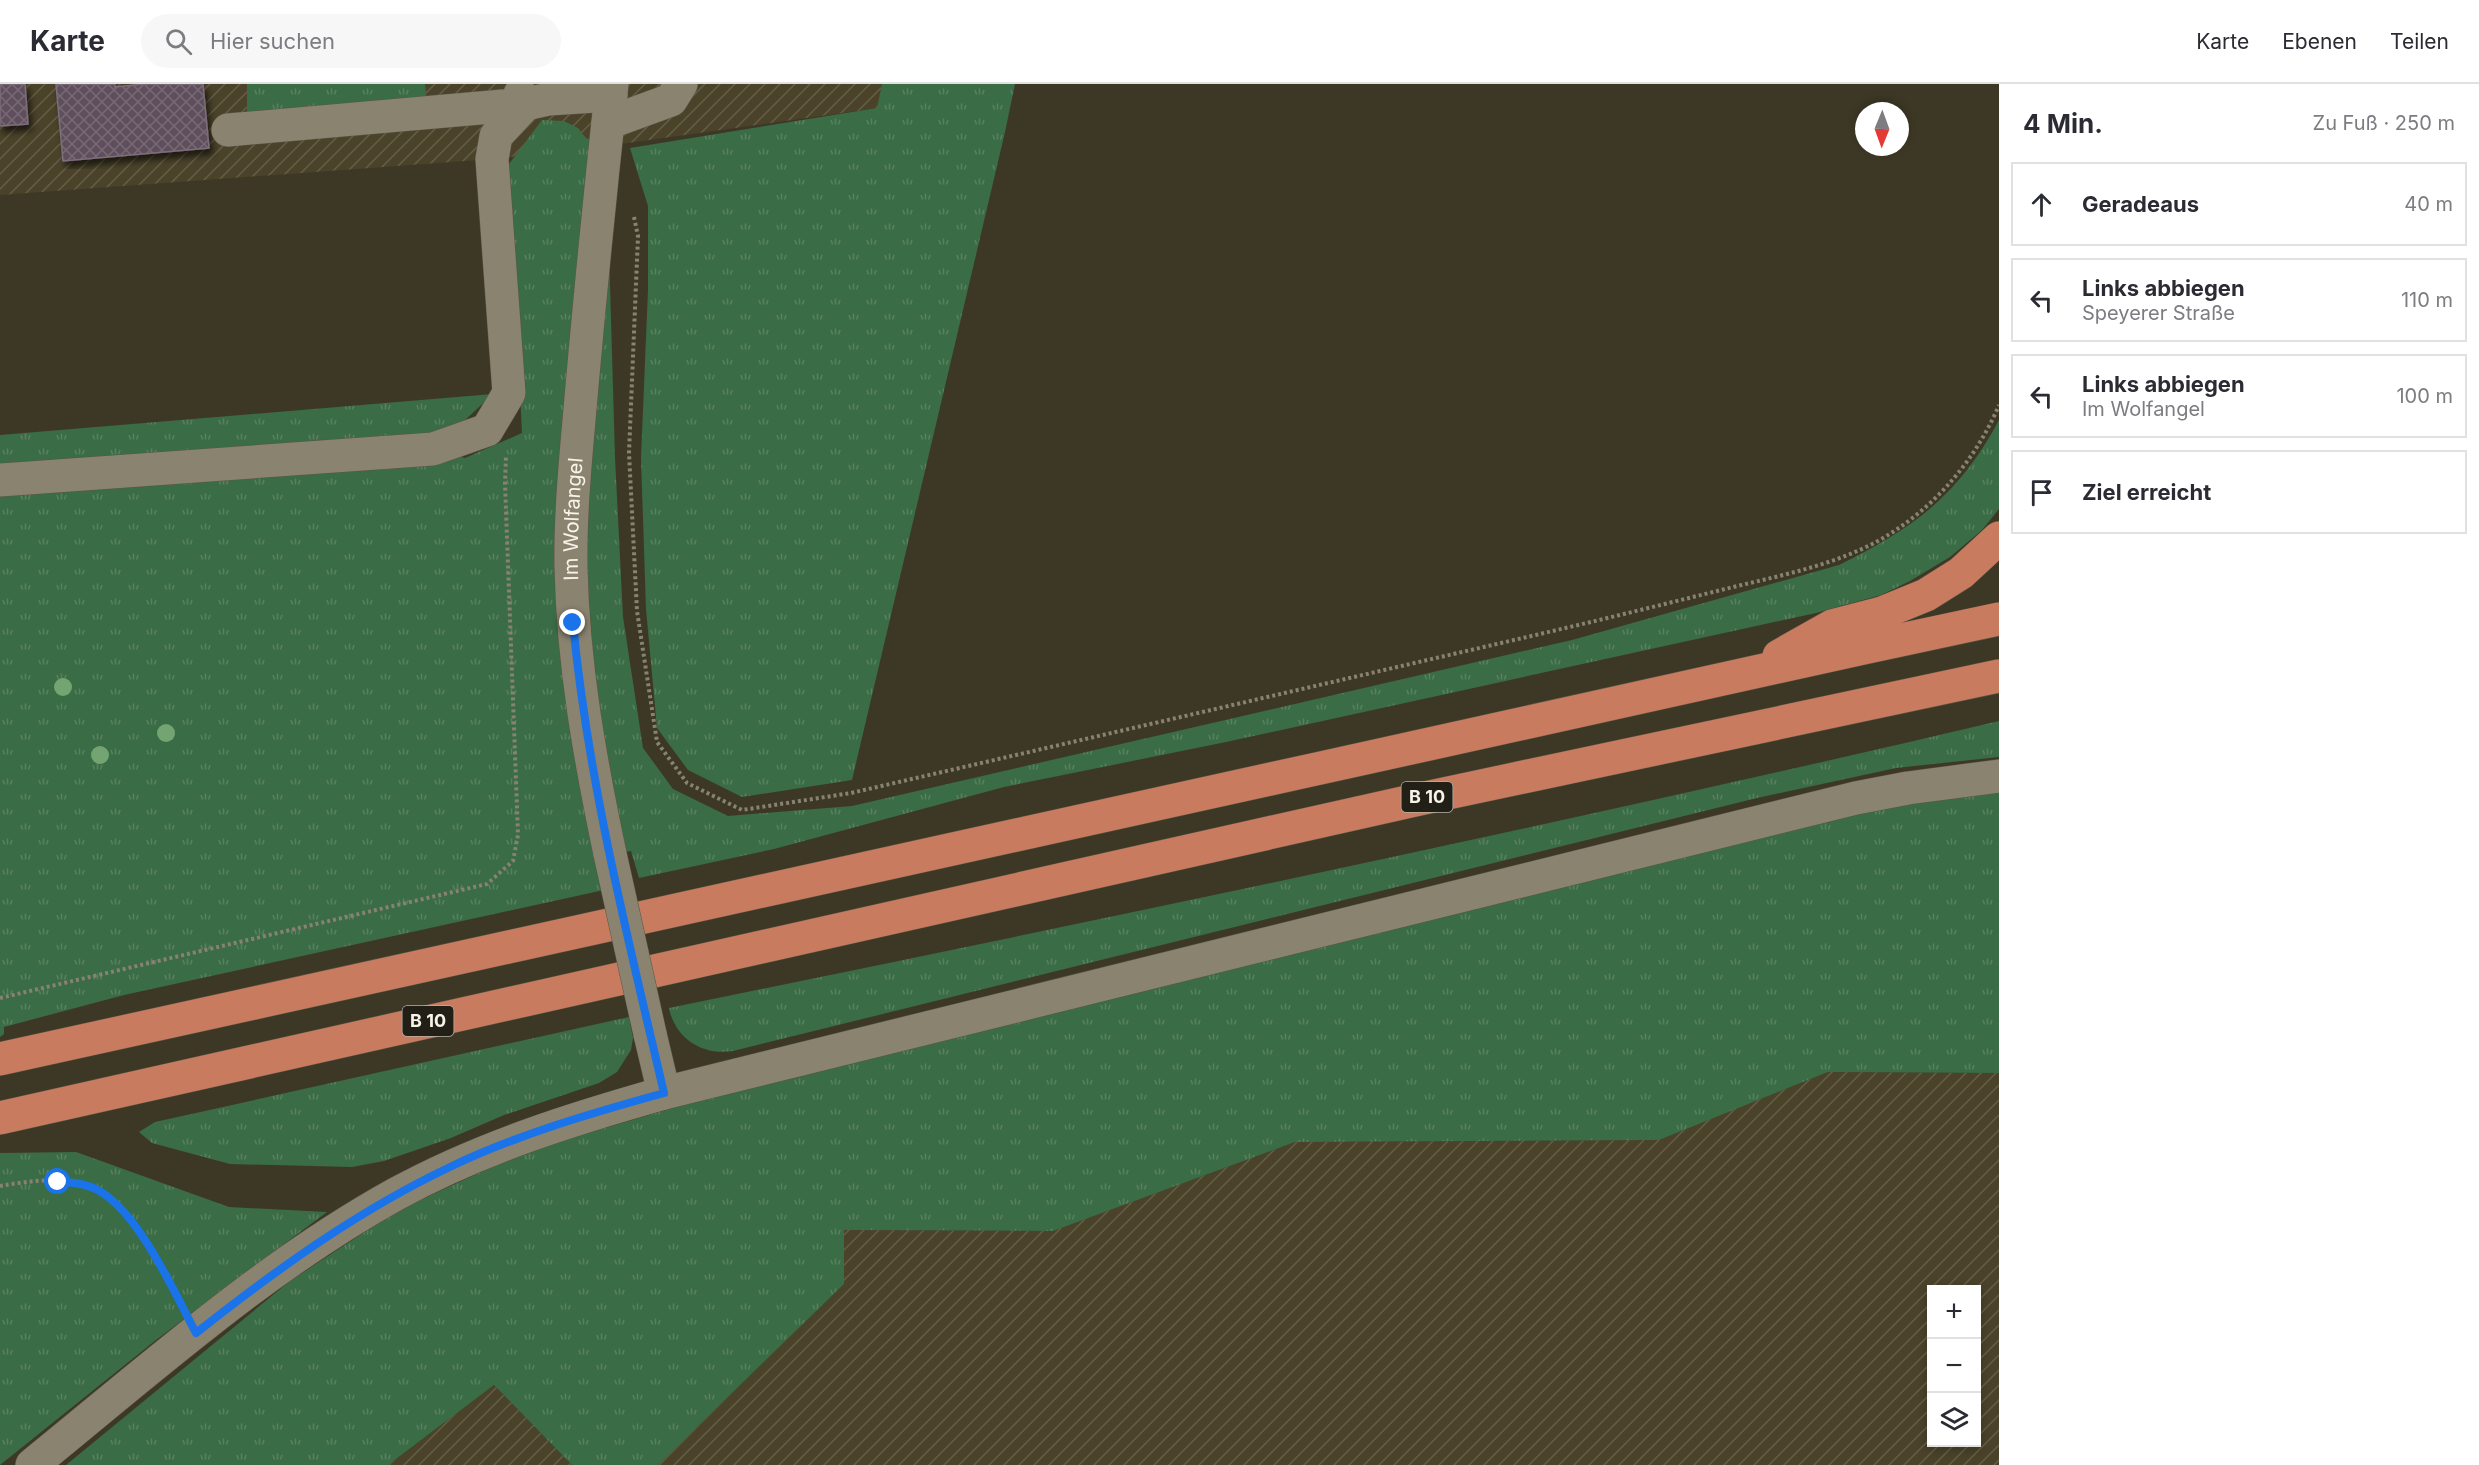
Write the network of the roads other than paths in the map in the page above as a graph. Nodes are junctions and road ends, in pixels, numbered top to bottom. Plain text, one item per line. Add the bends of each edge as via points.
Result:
1 (681, 84) edge
2 (521, 94) edge
3 (611, 101) edge
4 (228, 130) dead end
5 (0, 480) edge
6 (1999, 538) edge
7 (1999, 620) edge
8 (1749, 672) junction
9 (1999, 676) edge
10 (1999, 776) edge
11 (0, 1059) edge
12 (664, 1093) junction
13 (0, 1118) edge
14 (32, 1465) edge

1 - 3 street via 671,100
2 - 3 street
2 - 4 street
2 - 5 street via 496,136 492,159 509,393 487,430 433,449
3 - 12 street, Im Wolfangel, bridge via 577,439 571,566 579,677 592,768
6 - 8 highway via 1961,573 1926,595 1881,614 1832,626
7 - 8 highway
8 - 11 highway
9 - 13 highway, B 10 via 1420,799
10 - 12 street via 1856,798
12 - 14 street via 556,1125 453,1165 340,1227 286,1263

